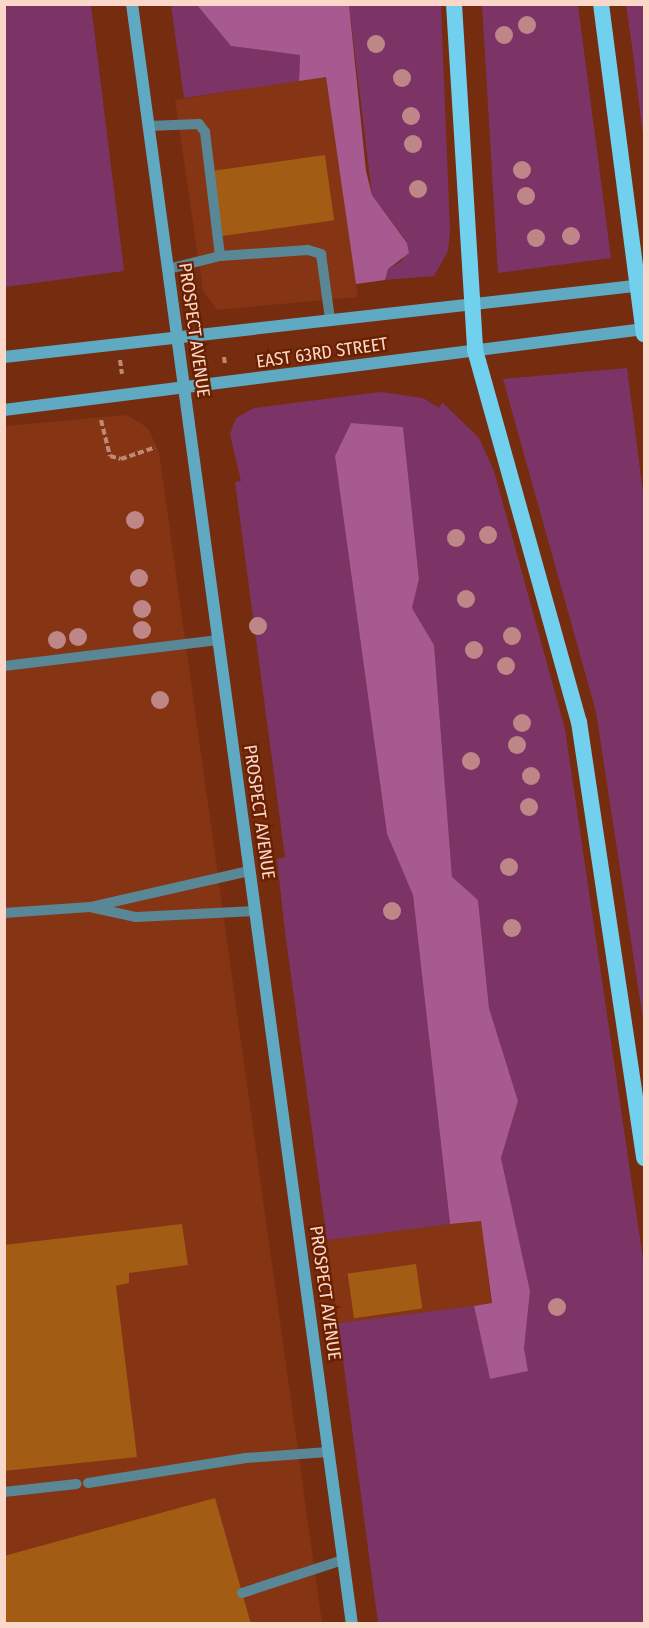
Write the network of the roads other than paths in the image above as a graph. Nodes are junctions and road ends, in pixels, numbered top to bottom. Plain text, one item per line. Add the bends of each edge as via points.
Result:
1 (132, 4) edge
2 (454, 4) edge
3 (601, 4) edge
4 (148, 126) junction
5 (220, 256) junction
6 (168, 269) junction
7 (645, 285) edge
8 (472, 304) junction
9 (330, 319) junction
10 (645, 329) edge
11 (645, 334) edge
12 (177, 340) junction
13 (474, 350) junction
14 (4, 357) edge
15 (184, 391) junction
16 (4, 410) edge
17 (218, 640) junction
18 (4, 666) edge
19 (249, 870) junction
20 (90, 907) junction
21 (255, 911) junction
22 (4, 913) edge
23 (645, 1158) edge
24 (328, 1452) junction
25 (4, 1492) edge
26 (343, 1560) junction
27 (242, 1593) dead end
28 (352, 1623) edge

1 - 4 main road, PROSPECT AVENUE
2 - 8 highway
3 - 11 highway
4 - 5 lane via 199,124 205,132
4 - 6 main road, PROSPECT AVENUE
5 - 6 lane
5 - 9 lane via 308,250 321,254
6 - 12 main road, PROSPECT AVENUE
7 - 8 main road, EAST 63RD STREET
8 - 9 main road, EAST 63RD STREET
8 - 13 highway
9 - 12 main road, EAST 63RD STREET
10 - 13 main road, EAST 63RD STREET
12 - 14 main road, EAST 63RD STREET
12 - 15 main road, PROSPECT AVENUE
13 - 15 main road, EAST 63RD STREET
13 - 23 highway via 579,722
15 - 16 main road, EAST 63RD STREET
15 - 17 main road, PROSPECT AVENUE
17 - 18 lane
17 - 19 main road, PROSPECT AVENUE
19 - 20 lane
19 - 21 main road, PROSPECT AVENUE
20 - 21 lane via 136,917
20 - 22 lane
21 - 24 main road, PROSPECT AVENUE
24 - 25 lane via 246,1458
24 - 26 main road, PROSPECT AVENUE
26 - 27 lane
26 - 28 main road, PROSPECT AVENUE

